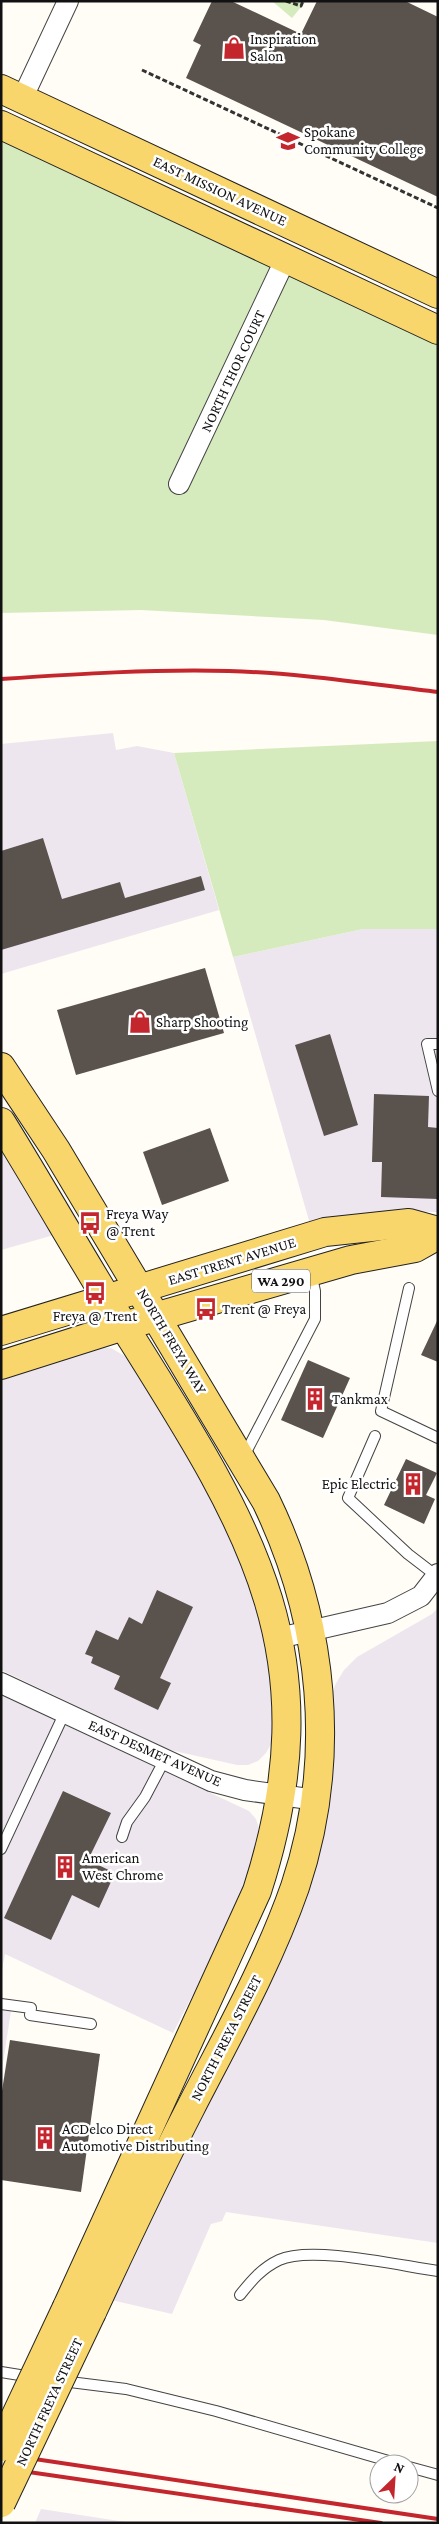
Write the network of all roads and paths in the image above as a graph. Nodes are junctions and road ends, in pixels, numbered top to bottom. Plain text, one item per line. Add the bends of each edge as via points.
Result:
1 (68, 1) edge
2 (286, 1) edge
3 (303, 1) edge
4 (142, 70) dead end
5 (12, 94) edge
6 (1, 125) edge
7 (438, 208) edge
8 (286, 258) junction
9 (438, 294) edge
10 (438, 330) edge
11 (179, 484) dead end
12 (438, 1044) edge
13 (1, 1067) edge
14 (438, 1091) edge
15 (1, 1094) edge
16 (1, 1122) edge
17 (48, 1136) junction
18 (438, 1231) edge
19 (438, 1235) edge
20 (311, 1272) junction
21 (409, 1288) dead end
22 (140, 1289) junction
23 (106, 1298) junction
24 (157, 1317) junction
25 (124, 1326) junction
26 (1, 1331) edge
27 (1, 1366) edge
28 (375, 1436) dead end
29 (438, 1438) edge
30 (243, 1458) junction
31 (437, 1576) edge
32 (311, 1630) junction
33 (279, 1638) junction
34 (1, 1683) edge
35 (65, 1712) junction
36 (165, 1759) junction
37 (281, 1795) junction
38 (316, 1800) junction
39 (122, 1837) dead end
40 (1, 1849) edge
41 (1, 2004) edge
42 (91, 2024) dead end
43 (438, 2272) edge
44 (240, 2295) dead end
45 (79, 2309) junction
46 (1, 2372) edge
47 (1, 2447) edge
48 (369, 2455) edge
49 (419, 2470) edge
50 (438, 2475) edge
51 (1, 2503) edge

1 - 5 street
2 - 3 path via 301,6
4 - 7 path
5 - 9 main road, EAST MISSION AVENUE
6 - 8 main road
8 - 10 main road
8 - 11 street, NORTH THOR COURT
12 - 14 lane via 427,1044
13 - 17 main road, NORTH FREYA WAY
15 - 17 main road via 29,1133 39,1138
16 - 23 main road
17 - 22 main road, NORTH FREYA WAY
18 - 22 main road, EAST TRENT AVENUE / WA 290 via 408,1223 325,1232
19 - 20 main road, WA 290 via 415,1248 351,1260
20 - 24 main road, WA 290
20 - 30 lane via 315,1319
21 - 29 lane via 381,1411
22 - 23 main road, EAST TRENT AVENUE / WA 290
22 - 24 main road, NORTH FREYA WAY
23 - 25 main road
23 - 26 main road, EAST TRENT AVENUE / WA 290
24 - 25 main road, WA 290
24 - 30 main road, NORTH FREYA WAY
25 - 27 main road, WA 290
25 - 33 main road via 243,1529
28 - 31 lane via 348,1498 408,1554
30 - 32 main road, NORTH FREYA WAY via 285,1542
31 - 32 street via 421,1596 388,1612
32 - 33 street
32 - 38 main road, NORTH FREYA STREET via 320,1709
33 - 37 main road, NORTH FREYA STREET via 287,1721
34 - 35 street, EAST DESMET AVENUE
35 - 36 street, EAST DESMET AVENUE
35 - 40 lane
36 - 37 street, EAST DESMET AVENUE via 211,1780 245,1790
36 - 39 lane via 145,1797 127,1822
37 - 38 street, EAST DESMET AVENUE
37 - 45 main road, NORTH FREYA STREET via 268,1856 242,1925
38 - 45 main road, NORTH FREYA STREET via 295,1886 274,1940 161,2165
41 - 42 lane via 31,2008 30,2015
43 - 44 lane via 333,2256 296,2255 266,2266
45 - 47 main road, NORTH FREYA STREET, bridge
45 - 51 main road, NORTH FREYA STREET, bridge
46 - 48 lane via 126,2390 216,2411
49 - 50 lane

